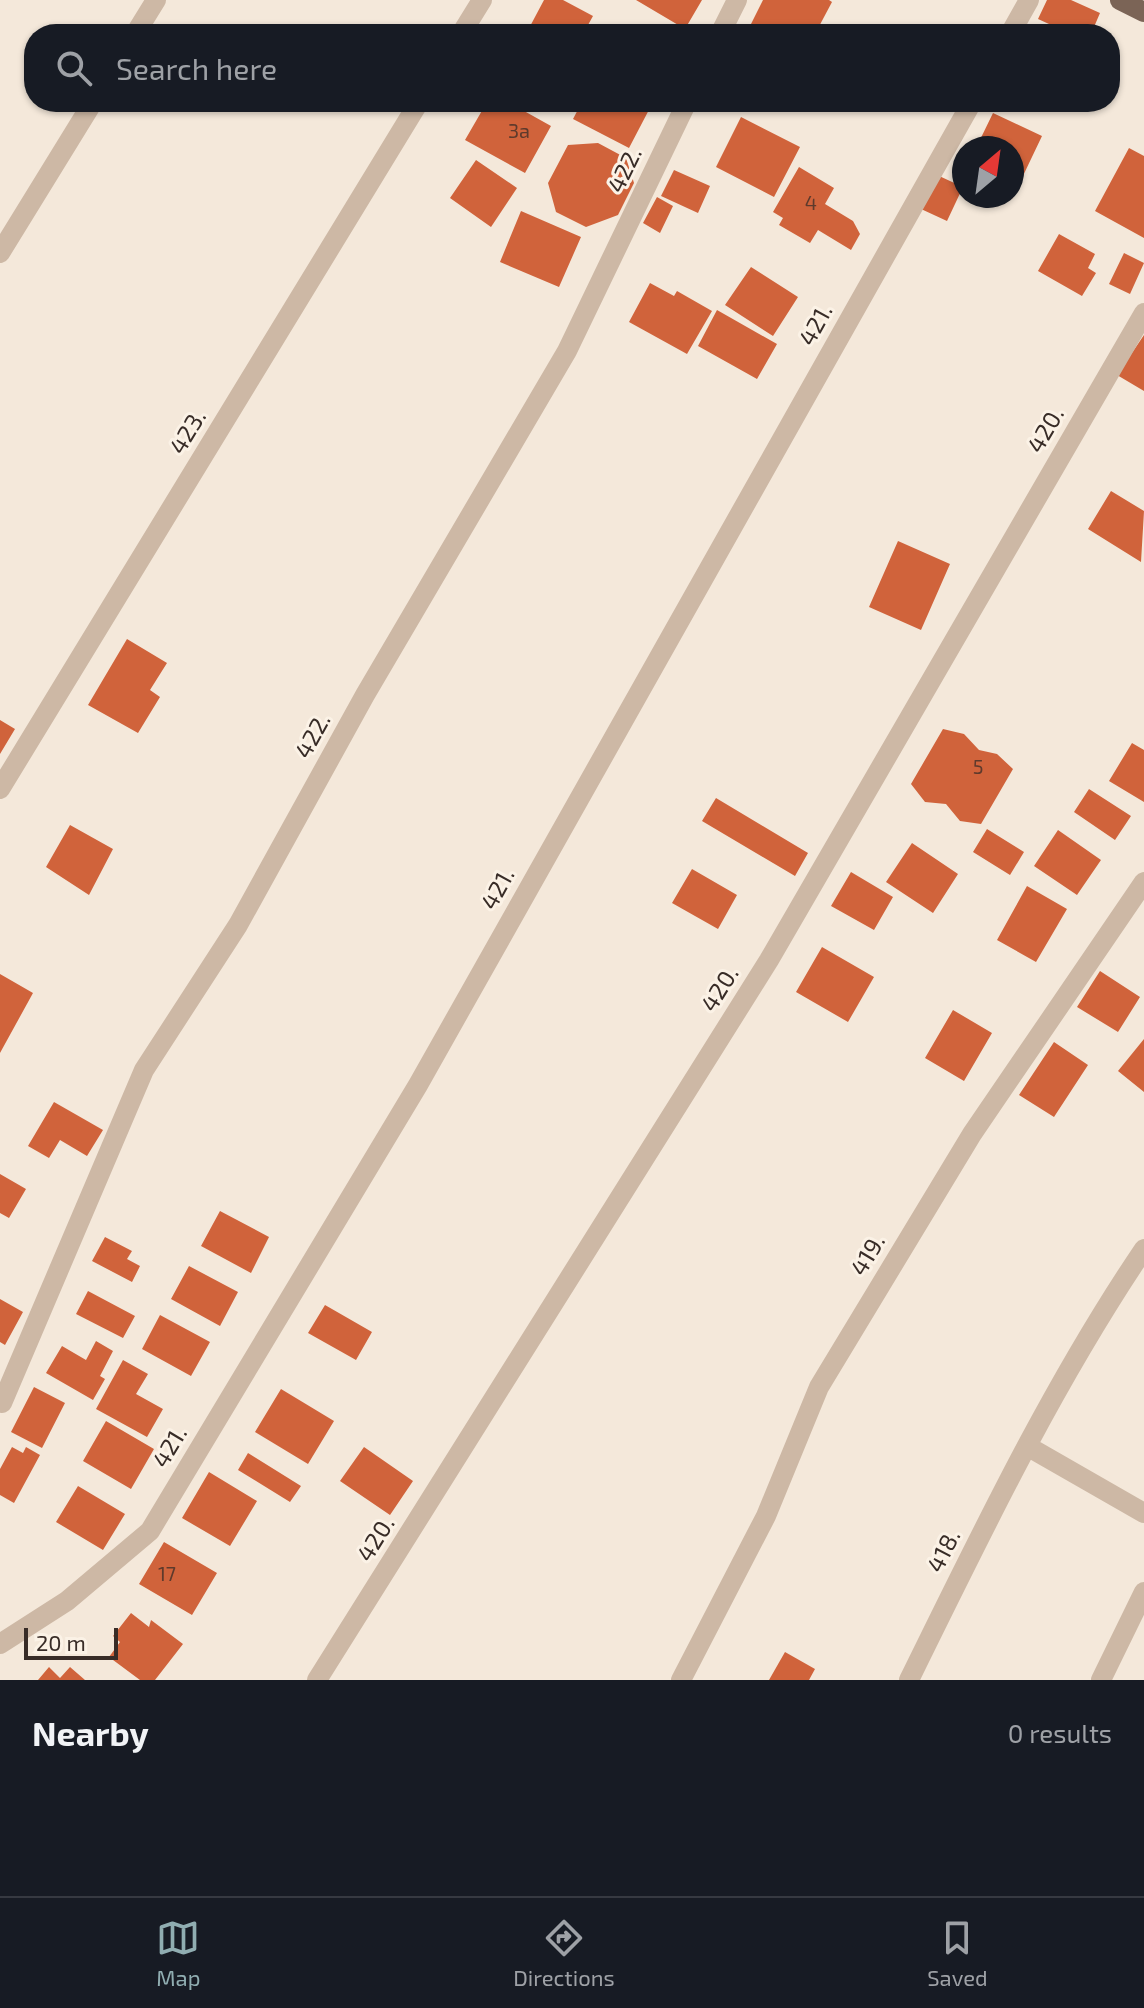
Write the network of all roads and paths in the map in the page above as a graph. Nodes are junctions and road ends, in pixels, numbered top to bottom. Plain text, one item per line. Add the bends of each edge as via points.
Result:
1 (156, 0) edge
2 (482, 0) edge
3 (737, 0) edge
4 (1029, 0) edge
5 (1120, 0) edge
6 (1144, 12) edge
7 (141, 24) edge
8 (467, 24) edge
9 (725, 24) edge
10 (1016, 24) edge
11 (87, 112) edge
12 (413, 112) edge
13 (682, 112) edge
14 (966, 112) edge
15 (0, 253) edge
16 (1144, 313) edge
17 (0, 789) edge
18 (1144, 882) edge
19 (1144, 1249) edge
20 (2, 1403) edge
21 (1027, 1446) junction
22 (1144, 1513) edge
23 (1144, 1592) edge
24 (0, 1644) edge
25 (317, 1680) edge
26 (681, 1680) edge
27 (909, 1680) edge
28 (1101, 1680) edge

1 - 7 street
2 - 8 street
3 - 9 street
4 - 10 street
5 - 6 main road
11 - 15 street
12 - 17 street, 423.
13 - 20 street, 422. via 567,351 365,695 238,925 144,1070
14 - 24 street, 421. via 418,1085 150,1531 67,1601
16 - 25 street, 420. via 769,960
18 - 26 street, 419. via 972,1134 819,1387 766,1516
19 - 21 street, 418.
21 - 22 street
21 - 27 street, 418.
23 - 28 street

